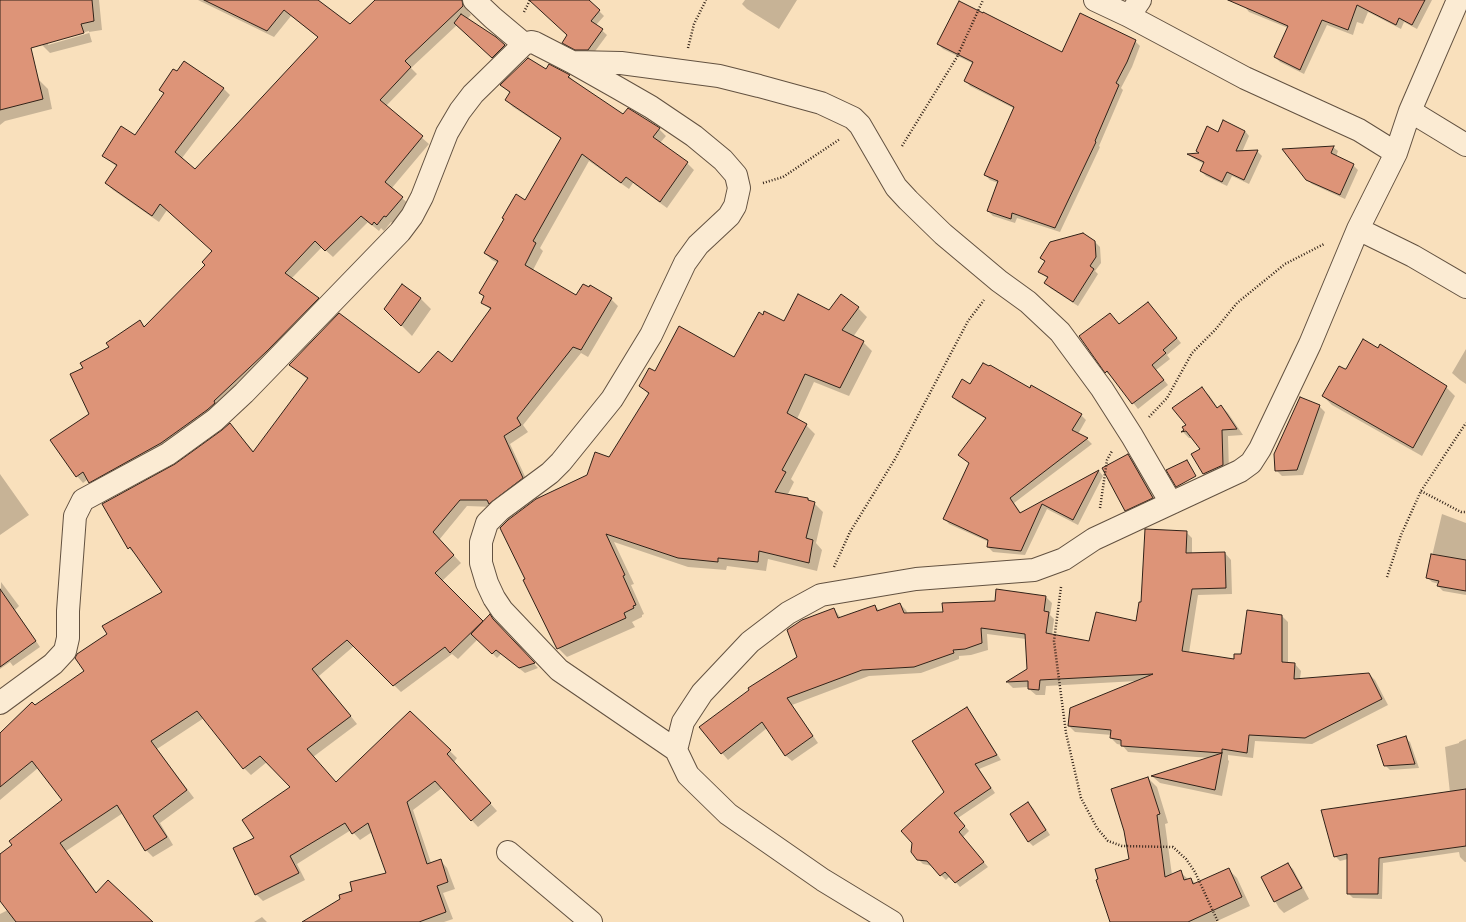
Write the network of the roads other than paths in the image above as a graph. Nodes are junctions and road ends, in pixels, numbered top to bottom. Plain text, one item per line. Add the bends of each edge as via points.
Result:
1 (474, 0) edge
2 (1095, 0) edge
3 (1458, 0) edge
4 (1134, 8) edge
5 (524, 44) junction
6 (572, 62) junction
7 (1410, 111) junction
8 (1466, 145) edge
9 (1396, 153) junction
10 (1358, 230) junction
11 (1466, 287) edge
12 (1171, 502) junction
13 (0, 703) edge
14 (676, 750) junction
15 (508, 852) dead end
16 (591, 922) edge
17 (892, 922) edge

1 - 5 street
2 - 4 street
3 - 7 street
4 - 9 street via 1245,78 1359,130
5 - 6 street via 535,43
5 - 13 street via 473,94 460,111 447,133 422,197 400,232 215,420 168,454 83,500 75,516 68,638 65,651 53,664
6 - 12 street via 621,63 718,76 820,103 854,118 896,187 908,200 943,234 998,281 1028,302 1060,332 1102,389
6 - 14 street via 694,136 723,160 736,175 739,188 735,206 729,216 698,245 686,263 651,334 612,399 550,473 500,510 487,523 481,542 482,563 487,583 502,610 559,670
7 - 8 street
7 - 9 street
9 - 10 street
10 - 11 street via 1413,256
10 - 12 street via 1310,344 1251,463 1240,471
12 - 14 street via 1094,539 1064,559 1034,570 916,579 821,595 788,613 750,642 702,693 683,722
14 - 17 street via 688,775 728,814 823,880
15 - 16 street

